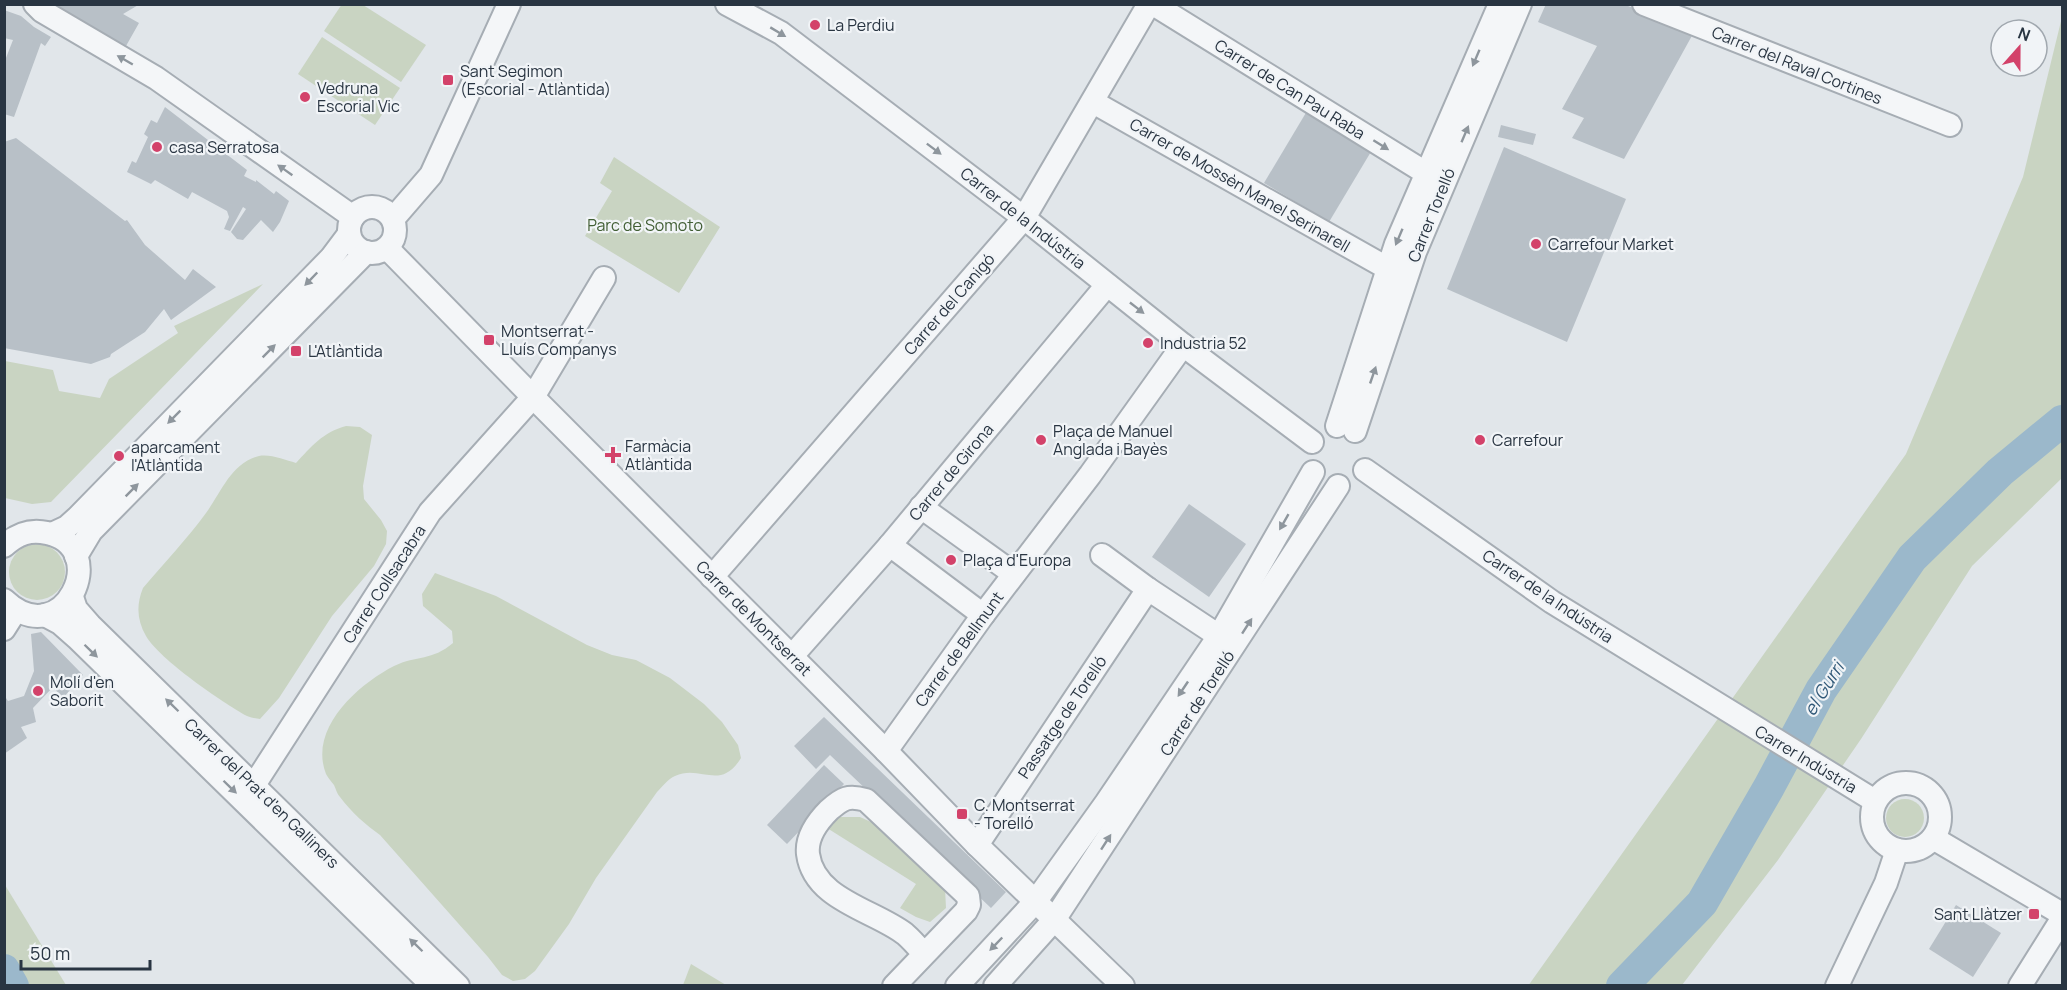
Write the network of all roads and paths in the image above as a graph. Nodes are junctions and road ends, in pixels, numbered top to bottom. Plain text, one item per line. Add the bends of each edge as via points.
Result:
1 (35, 4) edge
2 (509, 4) edge
3 (727, 4) edge
4 (1151, 4) edge
5 (1500, 4) edge
6 (1520, 4) edge
7 (1644, 4) edge
8 (1093, 102) junction
9 (1950, 125) dead end
10 (1426, 173) junction
11 (1024, 218) junction
12 (393, 219) junction
13 (351, 226) junction
14 (376, 250) junction
15 (1387, 268) junction
16 (604, 278) dead end
17 (1107, 285) junction
18 (1183, 345) junction
19 (533, 397) junction
20 (1346, 428) junction
21 (1312, 442) junction
22 (1365, 470) junction
23 (1313, 471) junction
24 (1338, 486) junction
25 (921, 507) junction
26 (52, 534) junction
27 (7, 538) edge
28 (890, 545) junction
29 (1102, 555) dead end
30 (76, 556) junction
31 (1014, 574) junction
32 (712, 577) junction
33 (1148, 589) junction
34 (72, 597) junction
35 (8, 613) edge
36 (45, 615) junction
37 (983, 615) junction
38 (1219, 636) junction
39 (792, 656) junction
40 (1736, 717) joint
41 (886, 751) junction
42 (254, 785) junction
43 (1875, 801) junction
44 (1933, 838) junction
45 (976, 845) junction
46 (1897, 850) junction
47 (1035, 902) junction
48 (2062, 914) edge
49 (2062, 919) edge
50 (1054, 920) junction
51 (924, 954) junction
52 (433, 986) edge
53 (458, 986) edge
54 (894, 986) edge
55 (957, 986) edge
56 (995, 986) edge
57 (1123, 986) edge
58 (1837, 986) edge
59 (2020, 986) edge

13 -> 1 street via 156,78
2 - 12 street via 431,175
3 -> 11 street, Carrer de la Indústria via 781,33
4 - 8 street, Carrer del Canigó
4 -> 10 street, Carrer de Can Pau Raba
5 -> 10 street, Carrer Torelló
20 -> 6 street, Carrer Torelló
7 - 9 street, Carrer del Raval Cortines
8 - 11 street, Carrer del Canigó
8 - 15 street, Carrer de Mossèn Manel Serinarell
10 -> 15 street, Carrer Torelló
11 - 17 street, Carrer de la Indústria
11 - 32 street, Carrer del Canigó
12 - 13 street via 381,209 370,207 360,210
12 - 14 street via 393,241
13 - 14 street via 355,246
13 -> 26 street via 331,258 77,518
14 - 19 street, Carrer de Montserrat
30 -> 14 street via 91,531
15 - 20 street, Carrer Torelló
16 - 19 street, Carrer Collsacabra
17 -> 18 street, Carrer de la Indústria
17 - 25 street, Carrer de Girona
18 - 21 street, Carrer de la Indústria
18 - 31 street, Carrer de Bellmunt
19 - 32 street, Carrer de Montserrat
19 - 42 street, Carrer Collsacabra via 430,512
20 - 21 street via 1322,431
20 - 22 street via 1364,440 1368,457
21 - 23 street via 1309,457
22 - 24 street via 1354,482
22 - 40 street, Carrer de la Indústria via 1552,602
23 - 24 street via 1324,482
23 -> 38 street, Carrer de Torelló
50 -> 24 street, Carrer de Torelló
25 - 28 street, Carrer de Girona
25 - 31 street
26 - 27 street via 26,532
26 - 30 street via 63,540
28 - 37 street
28 - 39 street, Carrer de Girona
29 - 33 street
30 - 34 street via 79,574
31 - 37 street, Carrer de Bellmunt
32 - 39 street, Carrer de Montserrat
33 - 38 street
33 - 45 street, Passatge de Torelló
34 - 36 street via 59,610
42 -> 34 street, Carrer del Prat d'en Galliners via 90,625 76,609
35 - 36 street
36 -> 52 street, Carrer del Prat d'en Galliners via 78,638
37 - 41 street, Carrer de Bellmunt
38 -> 47 street, Carrer de Torelló
39 - 41 street, Carrer de Montserrat
40 - 43 street, Carrer Indústria
41 - 45 street, Carrer de Montserrat
53 -> 42 street, Carrer del Prat d'en Galliners
43 - 44 street via 1885,789 1899,783 1924,788 1939,808 1939,826
43 - 46 street via 1871,813 1874,831 1886,845
44 - 46 street via 1917,849
44 - 48 street
45 - 47 street, Carrer de Montserrat
46 - 58 street via 1886,883
47 - 50 street, Carrer de Montserrat
47 -> 55 street, Carrer de Torelló
49 - 59 street
50 - 56 street, Carrer de Torelló
50 - 57 street, Carrer de Montserrat
51 - 51 street via 966,911 968,896 866,800 853,796 841,800 812,831 807,846 816,876 832,892 904,933
51 - 54 street

